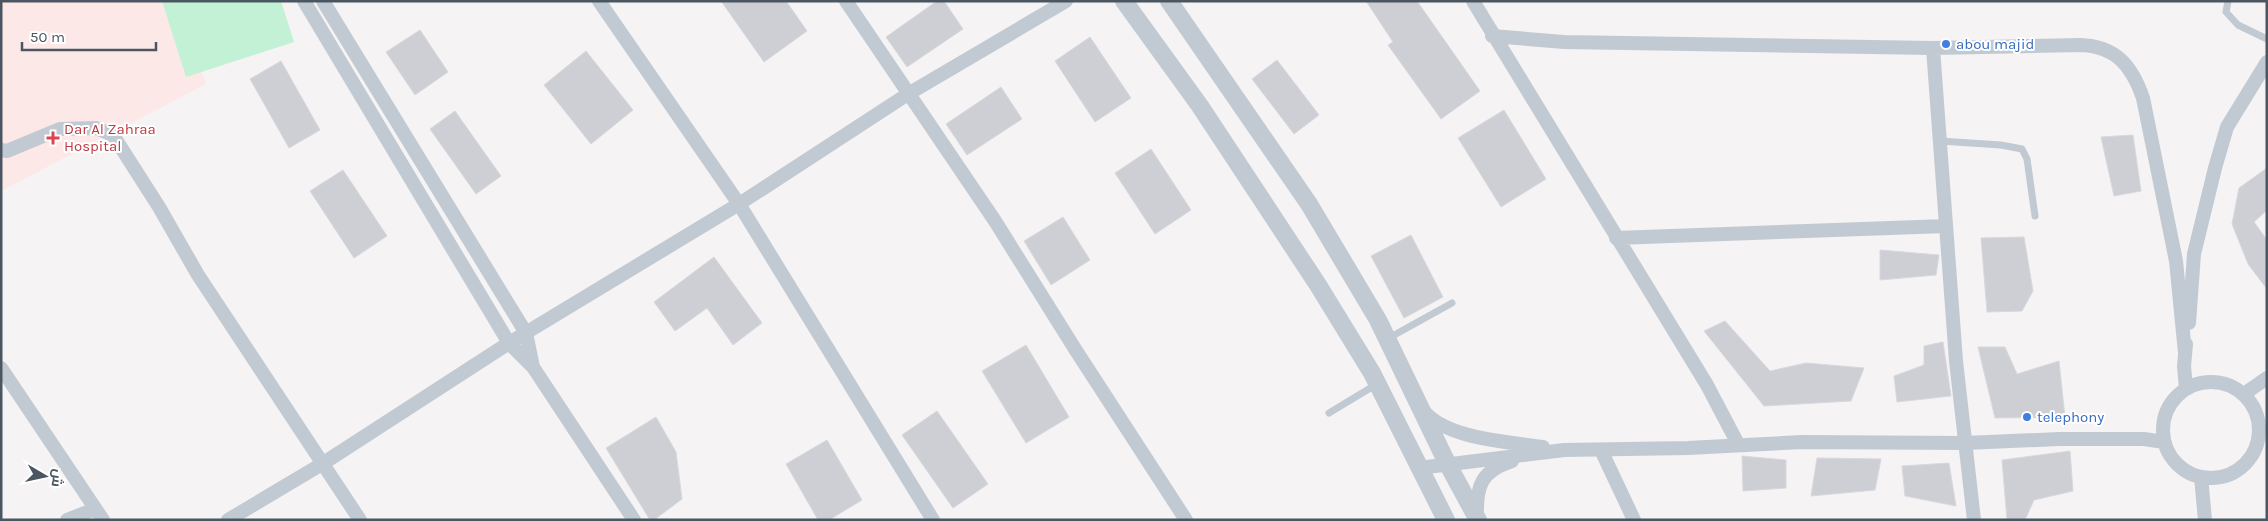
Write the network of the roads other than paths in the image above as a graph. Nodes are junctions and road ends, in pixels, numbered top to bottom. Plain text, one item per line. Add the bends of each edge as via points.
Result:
1 (304, 1) edge
2 (323, 1) edge
3 (599, 1) edge
4 (846, 1) edge
5 (1066, 1) edge
6 (1124, 1) edge
7 (1168, 1) edge
8 (1473, 1) edge
9 (2228, 1) edge
10 (1492, 36) junction
11 (2267, 39) edge
12 (1933, 48) junction
13 (2267, 62) edge
14 (908, 94) junction
15 (1940, 140) junction
16 (1, 150) edge
17 (739, 204) junction
18 (2035, 216) dead end
19 (1946, 226) junction
20 (1616, 238) junction
21 (1452, 303) dead end
22 (526, 333) junction
23 (1387, 339) junction
24 (509, 343) junction
25 (2185, 352) junction
26 (532, 367) junction
27 (1, 368) edge
28 (2267, 378) edge
29 (1377, 384) junction
30 (2186, 388) junction
31 (2244, 394) junction
32 (1417, 401) junction
33 (1329, 413) dead end
34 (2263, 434) edge
35 (2164, 442) junction
36 (1964, 443) junction
37 (1738, 444) junction
38 (1564, 450) junction
39 (1601, 450) junction
40 (1446, 463) junction
41 (322, 464) junction
42 (1419, 468) junction
43 (2201, 478) junction
44 (99, 515) edge
45 (1478, 518) edge
46 (67, 520) edge
47 (228, 520) edge
48 (360, 520) edge
49 (634, 520) edge
50 (933, 520) edge
51 (1186, 520) edge
52 (1446, 520) edge
53 (1634, 520) edge
54 (1974, 520) edge
55 (2205, 520) edge

1 - 24 street
2 - 22 street
3 - 17 street
4 - 14 street
5 - 14 street
6 - 29 street via 1277,220
7 - 23 street via 1309,204
8 - 10 street
9 - 11 lane via 2226,12 2238,25
10 - 12 street via 1564,42
10 - 20 street
12 - 15 street
12 - 25 street via 2096,45 2127,65 2143,98 2176,261
13 - 25 street via 2228,127 2215,168 2194,254
14 - 17 street
14 - 51 street via 994,221
15 - 18 lane via 2022,149 2027,159
15 - 19 street
16 - 41 street via 7,151 60,129 96,128 113,135 198,274
17 - 22 street
17 - 50 street
19 - 20 street
19 - 36 street
20 - 37 street via 1707,385
21 - 23 lane
22 - 24 street
22 - 26 street
23 - 32 street
24 - 26 street
24 - 41 street
25 - 30 street
26 - 49 street
27 - 44 street
28 - 31 street
29 - 33 lane
29 - 42 street
30 - 31 street via 2200,382 2216,381 2231,385
30 - 35 street via 2174,398 2166,412 2162,428
31 - 34 street via 2253,406
32 - 38 street via 1425,413 1464,434
32 - 40 street
34 - 43 street via 2246,464 2232,474
35 - 36 street via 2059,439
35 - 43 street via 2177,465
36 - 37 street
36 - 54 street
37 - 39 street
38 - 39 street
38 - 40 street
38 - 45 street via 1500,465 1485,475 1477,500
39 - 53 street
40 - 42 street
40 - 45 street
41 - 47 street
41 - 48 street
42 - 52 street
43 - 55 street
44 - 46 street

